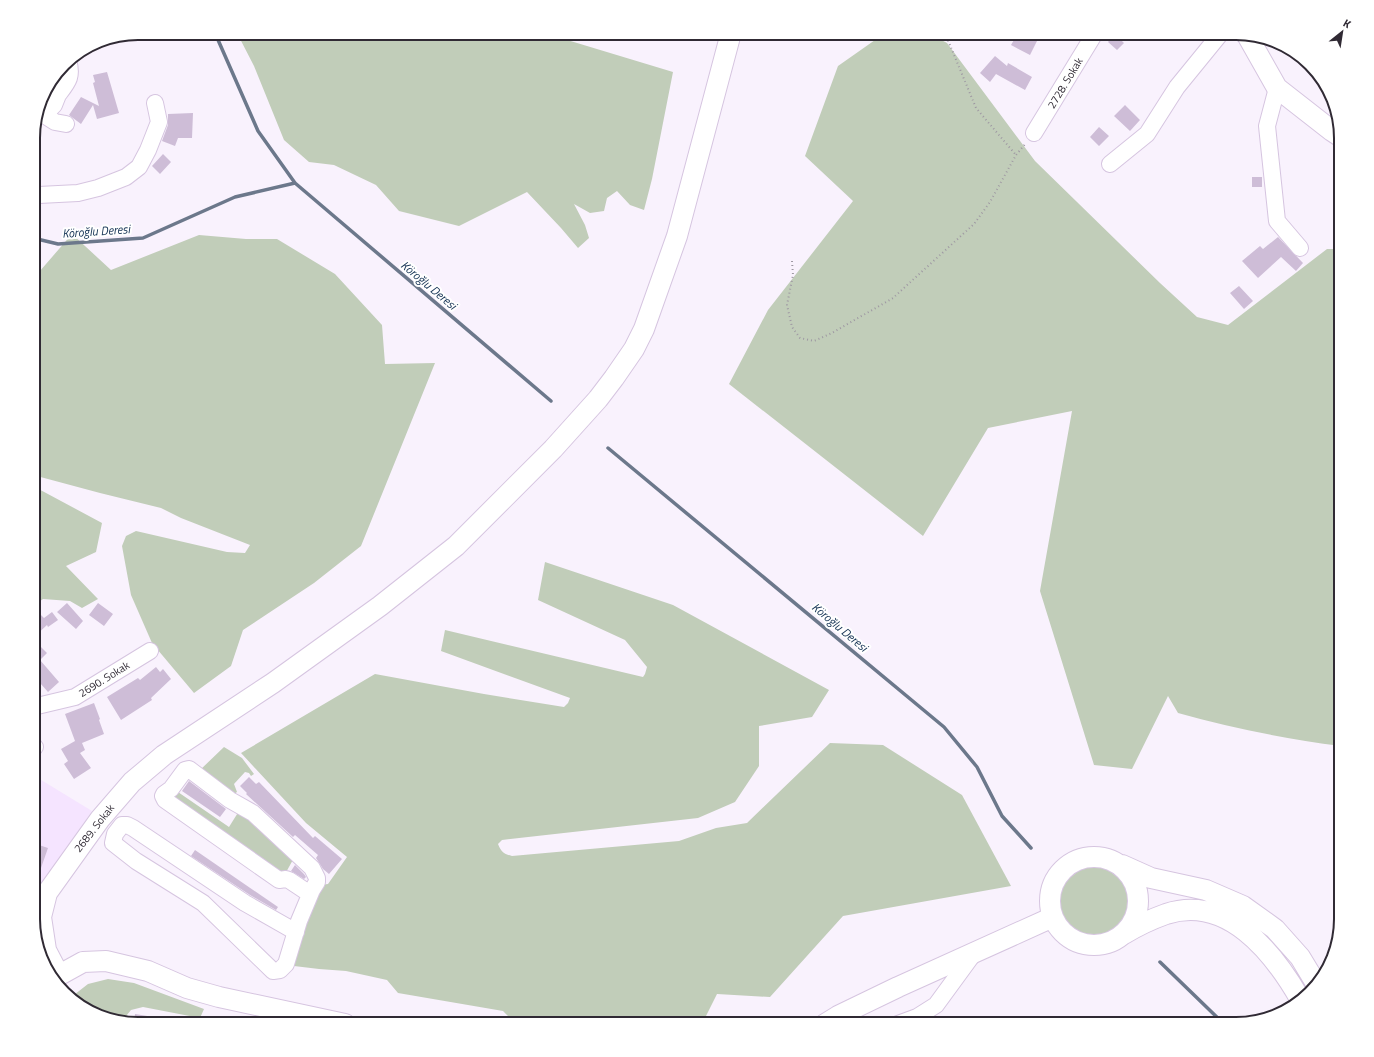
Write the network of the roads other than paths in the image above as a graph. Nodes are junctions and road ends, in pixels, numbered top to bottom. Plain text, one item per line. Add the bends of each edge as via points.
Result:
1 (729, 40) edge
2 (1091, 40) edge
3 (1215, 40) edge
4 (1252, 41) edge
5 (70, 68) edge
6 (55, 88) edge
7 (1277, 88) junction
8 (156, 103) dead end
9 (43, 114) edge
10 (42, 117) edge
11 (66, 124) dead end
12 (1334, 130) edge
13 (1034, 133) road end
14 (1110, 164) dead end
15 (40, 195) edge
16 (1300, 248) dead end
17 (150, 651) dead end
18 (40, 705) edge
19 (103, 815) junction
20 (118, 829) junction
21 (1110, 860) junction
22 (310, 894) junction
23 (1053, 917) junction
24 (296, 932) junction
25 (1124, 934) junction
26 (974, 953) junction
27 (55, 972) edge
28 (58, 976) edge
29 (1314, 979) edge
30 (1298, 996) edge
31 (312, 1017) edge
32 (836, 1017) edge
33 (917, 1017) edge

1 - 19 main road, 2689. Sokak via 677,236 644,329 634,349 598,399 553,450 456,546 380,606 286,674 164,755 132,782
2 - 13 street, 2728. Sokak
3 - 14 street via 1177,87 1147,134
4 - 7 main road
5 - 6 street via 69,81
6 - 9 street via 54,105
7 - 12 main road
7 - 16 street via 1267,126 1276,221
8 - 15 street via 158,122 139,167 126,177 98,188
10 - 11 street
17 - 18 street, 2690. Sokak via 75,697
19 - 20 street
19 - 27 main road, 2689. Sokak via 47,893 41,917 46,950
20 - 24 street via 127,825 133,828 245,903
20 - 24 street via 113,843 136,861 203,903 272,971 280,970 286,964
21 - 23 main road via 1095,857 1080,859 1067,866 1057,876 1051,889
21 - 25 main road via 1123,868 1132,879 1137,893 1138,908 1133,922
21 - 29 main road via 1151,878 1206,890 1243,906 1274,929 1300,957
22 - 22 street via 289,880 279,880 165,800 164,794 185,770 189,769 230,800 253,812 312,868 317,878
22 - 24 street
23 - 25 main road via 1060,930 1071,939 1084,944 1098,945
23 - 26 main road
25 - 30 main road via 1167,914 1189,910 1206,911 1228,919 1254,937 1276,962
26 - 32 main road
26 - 33 street via 936,1005
28 - 31 main road via 83,962 106,961 148,971 187,988 219,997

